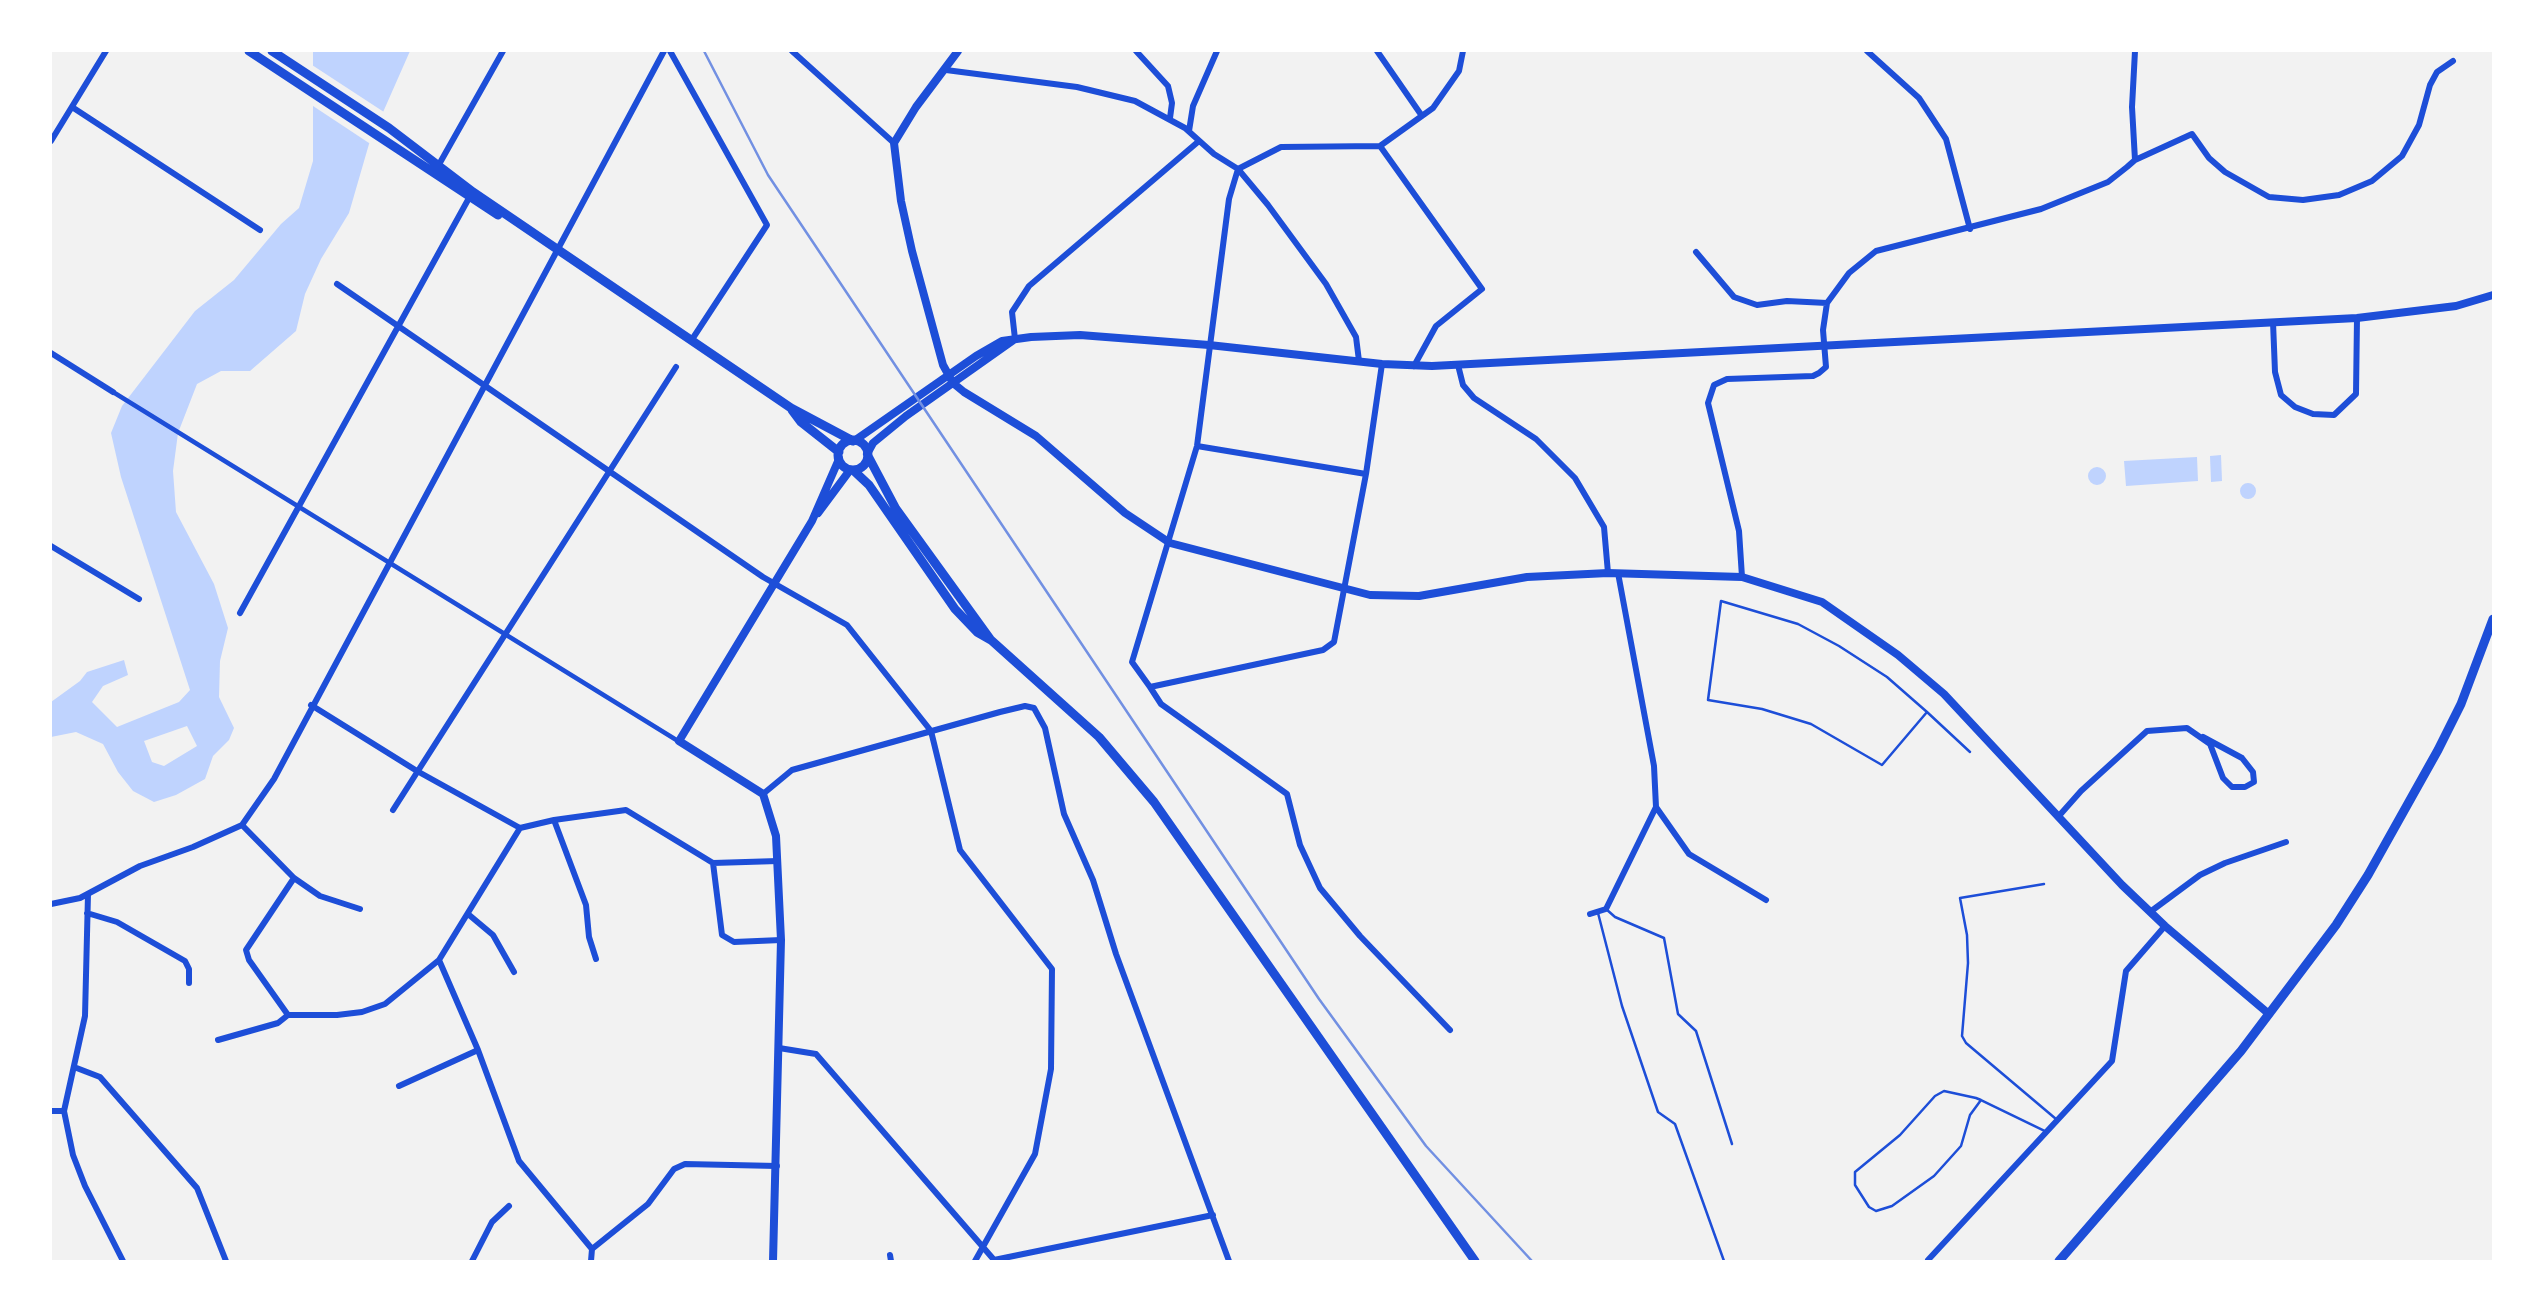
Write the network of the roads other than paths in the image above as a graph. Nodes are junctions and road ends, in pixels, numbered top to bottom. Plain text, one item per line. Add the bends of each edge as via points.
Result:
1 (106, 51) edge
2 (249, 51) edge
3 (272, 51) edge
4 (503, 51) edge
5 (664, 51) edge
6 (670, 51) edge
7 (792, 51) edge
8 (958, 51) edge
9 (1136, 51) edge
10 (1217, 51) edge
11 (1377, 51) edge
12 (1462, 51) edge
13 (1867, 51) edge
14 (2135, 51) edge
15 (2452, 61) dead end
16 (946, 70) junction
17 (72, 107) junction
18 (1422, 116) junction
19 (1170, 118) junction
20 (1189, 131) junction
21 (51, 141) edge
22 (1199, 141) junction
23 (894, 143) junction
24 (1380, 146) junction
25 (2134, 160) junction
26 (439, 164) junction
27 (1238, 169) junction
28 (432, 174) junction
29 (469, 198) junction
30 (1970, 229) junction
31 (260, 230) dead end
32 (556, 249) junction
33 (1696, 253) dead end
34 (337, 284) dead end
35 (2493, 295) edge
36 (1827, 303) junction
37 (2357, 318) junction
38 (2273, 322) junction
39 (399, 328) junction
40 (1015, 339) junction
41 (691, 341) junction
42 (1209, 345) junction
43 (1825, 347) junction
44 (51, 352) edge
45 (1359, 361) junction
46 (1382, 364) junction
47 (1458, 365) junction
48 (676, 366) dead end
49 (1414, 366) junction
50 (950, 379) junction
51 (484, 386) junction
52 (113, 392) joint
53 (791, 408) junction
54 (854, 441) junction
55 (1197, 446) junction
56 (867, 455) junction
57 (839, 456) junction
58 (852, 470) junction
59 (607, 471) junction
60 (1366, 474) junction
61 (299, 508) junction
62 (812, 521) junction
63 (1170, 543) junction
64 (51, 546) edge
65 (391, 565) junction
66 (1613, 573) junction
67 (1742, 577) junction
68 (774, 583) junction
69 (1343, 590) junction
70 (139, 599) dead end
71 (240, 613) dead end
72 (2493, 619) edge
73 (505, 635) junction
74 (991, 640) junction
75 (1150, 687) junction
76 (311, 705) junction
77 (1927, 712) junction
78 (931, 731) junction
79 (2203, 737) junction
80 (679, 741) junction
81 (1970, 752) dead end
82 (417, 771) junction
83 (763, 794) junction
84 (1657, 807) junction
85 (393, 810) dead end
86 (2058, 817) junction
87 (554, 820) junction
88 (242, 825) junction
89 (520, 828) junction
90 (2286, 842) dead end
91 (778, 861) junction
92 (713, 863) junction
93 (294, 878) junction
94 (2043, 884) dead end
95 (88, 894) junction
96 (1766, 900) dead end
97 (51, 904) edge
98 (360, 909) dead end
99 (1606, 909) junction
100 (2150, 912) junction
101 (87, 913) junction
102 (1594, 913) joint
103 (468, 915) junction
104 (2165, 926) junction
105 (781, 940) junction
106 (596, 959) dead end
107 (439, 960) junction
108 (514, 972) dead end
109 (189, 983) dead end
110 (288, 1014) junction
111 (2269, 1014) junction
112 (1450, 1030) dead end
113 (218, 1041) dead end
114 (779, 1048) junction
115 (478, 1050) junction
116 (74, 1067) junction
117 (400, 1086) dead end
118 (1981, 1100) junction
119 (51, 1111) edge
120 (64, 1111) junction
121 (2059, 1121) junction
122 (2048, 1132) junction
123 (1732, 1144) dead end
124 (777, 1166) junction
125 (509, 1206) dead end
126 (1213, 1215) junction
127 (982, 1248) junction
128 (592, 1250) junction
129 (1928, 1260) edge
130 (123, 1261) edge
131 (226, 1261) edge
132 (472, 1261) edge
133 (591, 1261) edge
134 (772, 1261) edge
135 (975, 1261) edge
136 (994, 1261) edge
137 (1229, 1261) edge
138 (1475, 1261) edge
139 (1724, 1261) edge
140 (2059, 1261) edge

1 - 17 street
2 - 28 main road
3 - 26 main road
4 - 26 street
5 - 32 street
6 - 41 street via 767,225
7 - 23 street
8 - 16 street
9 - 19 street via 1168,86
10 - 20 street via 1193,106
11 - 18 street
12 - 18 street via 1453,81
13 - 30 street via 1919,98 1946,139
14 - 25 street
15 - 25 street via 2433,79 2420,125 2402,156 2372,181 2339,195 2303,200 2269,197 2225,172 2192,134
16 - 19 street via 1077,87 1135,101
16 - 23 street
17 - 21 street
17 - 31 street
18 - 24 street
19 - 20 street
20 - 22 street
22 - 27 street
22 - 40 street via 1029,286 1013,312
23 - 50 street via 912,251
24 - 27 street via 1282,147
24 - 49 street via 1482,289 1436,326
25 - 30 street via 2108,182 2087,191
26 - 28 street
26 - 32 main road
27 - 42 street via 1229,199
27 - 45 street via 1326,284 1356,337
28 - 29 main road
29 - 32 main road
29 - 39 street
30 - 36 street via 1876,251 1849,273
32 - 41 main road
32 - 51 street
33 - 36 street via 1734,297 1758,305
34 - 39 street
35 - 37 street via 2456,306
36 - 43 street
37 - 38 street
37 - 38 street via 2356,394 2334,415 2313,414 2281,395
38 - 43 street
39 - 51 street
39 - 61 street
40 - 42 street via 1056,335
40 - 50 street
41 - 53 main road
42 - 45 street
42 - 55 street
43 - 47 street
43 - 67 street via 1826,367 1813,376 1727,379 1714,385 1709,403 1739,531
44 - 52 street
45 - 46 street
46 - 49 street
46 - 60 street
47 - 49 street
47 - 66 street via 1463,385 1474,398 1536,439 1575,478 1604,527
48 - 59 street
50 - 54 street
50 - 56 street via 873,443
50 - 63 street via 1036,436 1125,513
51 - 59 street
51 - 65 street
52 - 61 street
53 - 54 main road
53 - 57 main road
54 - 56 main road via 865,447
54 - 57 main road via 844,444
55 - 60 street
55 - 63 street
56 - 58 main road via 861,467
56 - 74 main road via 896,509
57 - 58 main road
57 - 62 street
58 - 62 street
58 - 74 main road via 869,485 955,609
59 - 68 street
59 - 73 street
60 - 69 street
61 - 65 street
61 - 71 street
62 - 68 street
63 - 69 street
63 - 75 street via 1132,662
64 - 70 street
65 - 73 street
65 - 76 street
66 - 67 street
66 - 69 street via 1527,577 1419,596
66 - 84 street via 1654,766
67 - 86 street via 1822,602 1898,655 1980,730
68 - 78 street via 847,625
68 - 80 street
69 - 75 street via 1337,639 1328,648
72 - 111 main road via 2461,704 2416,791 2336,925
73 - 80 street
73 - 82 street
74 - 138 main road via 1099,737 1154,802
75 - 112 street via 1161,704 1287,794 1300,845 1321,888
76 - 82 street
76 - 88 street via 274,779
77 - 77 lane via 1882,765 1811,724 1708,700 1721,601 1788,621 1839,646 1887,677
77 - 81 lane
78 - 83 street via 792,770
78 - 126 street via 1025,706 1041,717 1064,814 1093,880
78 - 127 street via 960,849 1052,968 1051,1069 1035,1154
79 - 79 street via 2232,788 2254,782 2253,772 2242,758
79 - 86 street via 2187,728 2147,731
80 - 83 street
82 - 85 street
82 - 89 street
83 - 91 street
84 - 96 street via 1689,854
84 - 99 street
86 - 100 street
87 - 89 street
87 - 92 street via 626,810
87 - 106 street via 586,905
88 - 93 street
88 - 95 street via 140,866
89 - 103 street
90 - 100 street via 2200,875
91 - 92 street
91 - 105 street
92 - 105 street via 722,935 734,942
93 - 98 street via 320,896
93 - 110 street via 246,950
94 - 121 lane via 1960,898 1968,949 1962,1036
95 - 97 street
95 - 101 street
99 - 102 street
99 - 123 lane via 1664,937 1678,1014 1696,1031
100 - 104 street
101 - 109 street via 117,922 185,961
101 - 116 street via 85,1016
102 - 139 lane via 1658,1112 1675,1124
103 - 107 street
103 - 108 street via 493,935
104 - 111 street
104 - 121 street via 2126,971 2112,1061
105 - 114 street
107 - 110 street via 384,1004 362,1012
107 - 115 street
110 - 113 street via 278,1023
111 - 140 main road
114 - 124 street
114 - 127 street via 816,1054
115 - 117 street
115 - 128 street via 519,1161
116 - 120 street
116 - 131 street via 100,1077 197,1188
118 - 118 lane via 1944,1091 1935,1096 1900,1135 1855,1172 1855,1185 1869,1206 1876,1211 1892,1206 1934,1176 1961,1146 1970,1115
118 - 122 lane
119 - 120 street
120 - 130 street via 73,1156
121 - 122 street
122 - 129 street
124 - 128 street via 685,1164 674,1169 648,1204
124 - 134 street
125 - 132 street via 492,1222
126 - 136 street
126 - 137 street
127 - 135 street
127 - 136 street
128 - 133 street

